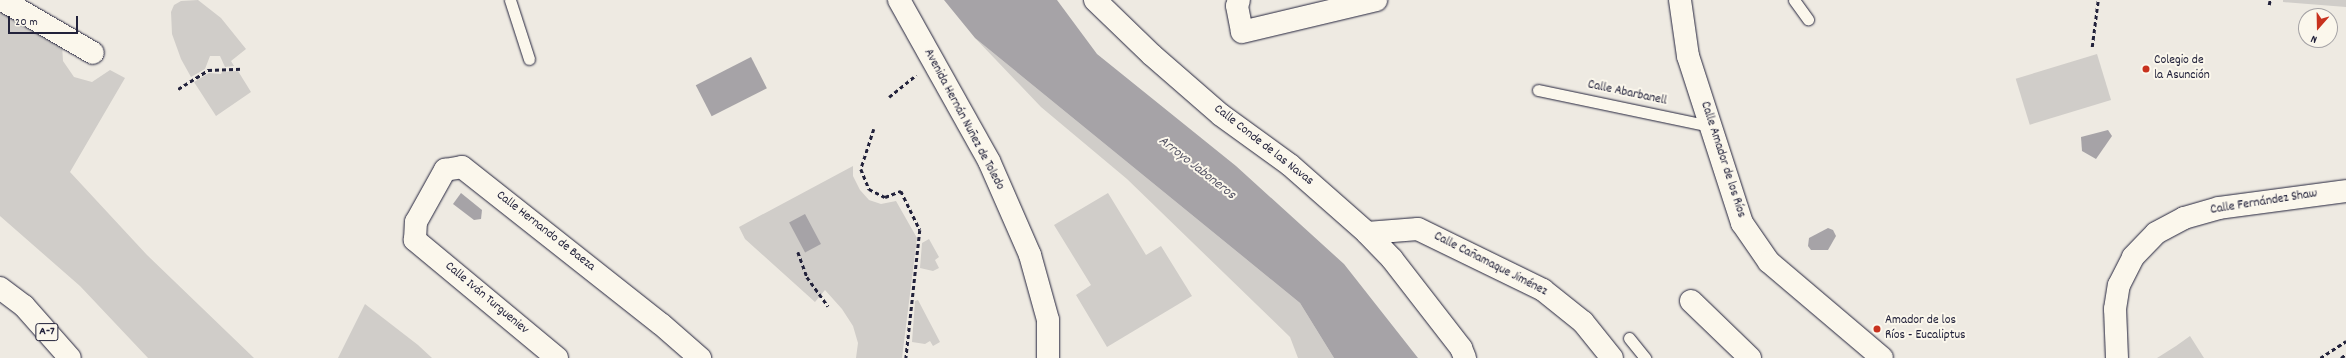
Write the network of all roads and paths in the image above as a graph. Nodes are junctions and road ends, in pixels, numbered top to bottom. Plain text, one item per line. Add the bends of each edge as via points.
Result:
1 (2, 0) edge
2 (510, 0) edge
3 (899, 0) edge
4 (1094, 0) edge
5 (1239, 0) edge
6 (1376, 0) edge
7 (1680, 0) edge
8 (1794, 0) edge
9 (2098, 0) edge
10 (2270, 0) edge
11 (2269, 5) dead end
12 (1808, 19) dead end
13 (2092, 47) dead end
14 (92, 53) dead end
15 (528, 59) dead end
16 (934, 64) junction
17 (242, 69) dead end
18 (178, 89) dead end
19 (1538, 90) dead end
20 (889, 97) dead end
21 (1711, 126) junction
22 (874, 129) dead end
23 (2346, 191) edge
24 (1367, 233) junction
25 (415, 240) joint
26 (798, 252) dead end
27 (0, 276) edge
28 (0, 288) edge
29 (1691, 301) dead end
30 (24, 306) junction
31 (828, 306) dead end
32 (1629, 338) dead end
33 (2346, 341) edge
34 (2346, 354) edge
35 (70, 358) edge
36 (557, 358) edge
37 (700, 358) edge
38 (906, 358) edge
39 (1048, 358) edge
40 (1465, 358) edge
41 (1612, 358) edge
42 (1645, 358) edge
43 (1750, 358) edge
44 (1882, 358) edge
45 (2117, 358) edge
46 (2320, 358) edge
47 (2341, 358) edge

1 - 14 main road
2 - 15 lane
3 - 16 main road, Avenida Hernán Nuñez de Toledo
4 - 24 main road, Calle Conde de las Navas via 1152,55 1221,114 1290,164
5 - 6 main road via 1242,32
7 - 21 main road, Calle Amador de los Ríos via 1688,56
8 - 12 lane
9 - 13 path
10 - 11 path
16 - 20 path via 908,79
16 - 39 main road, Avenida Hernán Nuñez de Toledo via 989,161 1030,254 1048,320
17 - 18 path via 208,70
19 - 21 lane, Calle Abarbanell
21 - 44 main road, Calle Amador de los Ríos via 1742,223 1769,262
22 - 38 path via 861,169 869,189 885,198 901,191 920,230
23 - 45 main road, Calle Fernández Shaw via 2218,208 2184,218 2156,233 2133,257 2119,285 2115,310
24 - 40 main road, Calle Conde de las Navas via 1397,265 1461,348
24 - 41 main road, Calle Cañamaque Jiménez via 1418,229 1543,290 1583,322
25 - 36 main road, Calle Iván Turgueniev
25 - 37 main road, Calle Hernando de Baeza via 416,222 445,170 462,167 661,324
26 - 31 path via 807,277
27 - 30 main road
28 - 30 main road, A-7
29 - 43 main road
30 - 35 main road, A-7
32 - 42 lane
33 - 46 path
34 - 47 path

